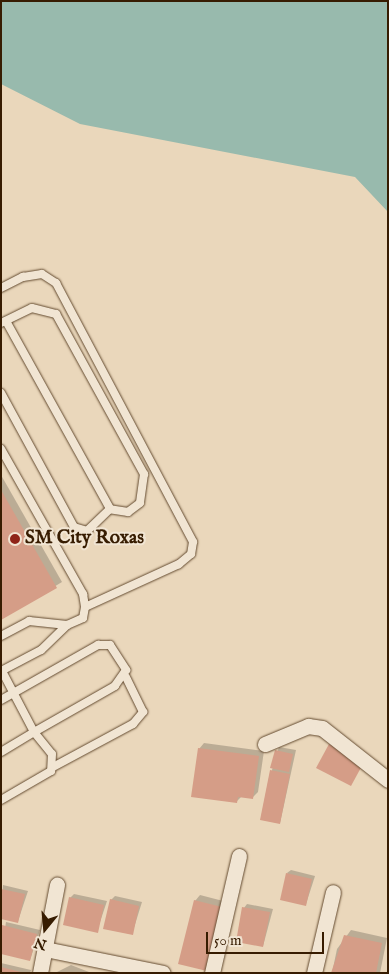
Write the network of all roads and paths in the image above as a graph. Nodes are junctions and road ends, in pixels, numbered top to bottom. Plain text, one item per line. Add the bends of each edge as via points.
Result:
1 (1, 288) edge
2 (3, 322) edge
3 (1, 393) edge
4 (1, 449) edge
5 (110, 509) junction
6 (85, 606) junction
7 (67, 625) junction
8 (1, 636) edge
9 (2, 671) edge
10 (126, 677) junction
11 (14, 693) junction
12 (1, 700) edge
13 (34, 732) junction
14 (265, 744) dead end
15 (1, 752) edge
16 (53, 767) junction
17 (388, 780) edge
18 (1, 800) edge
19 (239, 856) dead end
20 (56, 885) dead end
21 (333, 892) dead end
22 (45, 949) junction
23 (40, 973) edge
24 (163, 973) edge
25 (212, 973) edge
26 (314, 973) edge

1 - 6 lane via 23,276 42,274 56,283 193,542 191,554 179,564
2 - 5 lane
2 - 5 lane via 42,307 56,314 144,474 140,503 128,512
3 - 5 lane via 74,527 87,531
4 - 6 lane via 83,594
6 - 7 lane via 83,618
7 - 8 lane via 29,621
7 - 9 lane via 41,650
9 - 11 lane
10 - 11 lane via 126,670 110,645 98,645
10 - 13 lane
10 - 16 lane via 143,712 132,724
11 - 12 lane
11 - 13 lane
13 - 15 lane
13 - 16 lane via 52,754
14 - 17 street via 308,726 322,728
16 - 18 lane via 45,778
19 - 25 street
20 - 22 street
21 - 26 street
22 - 23 street
22 - 24 street

